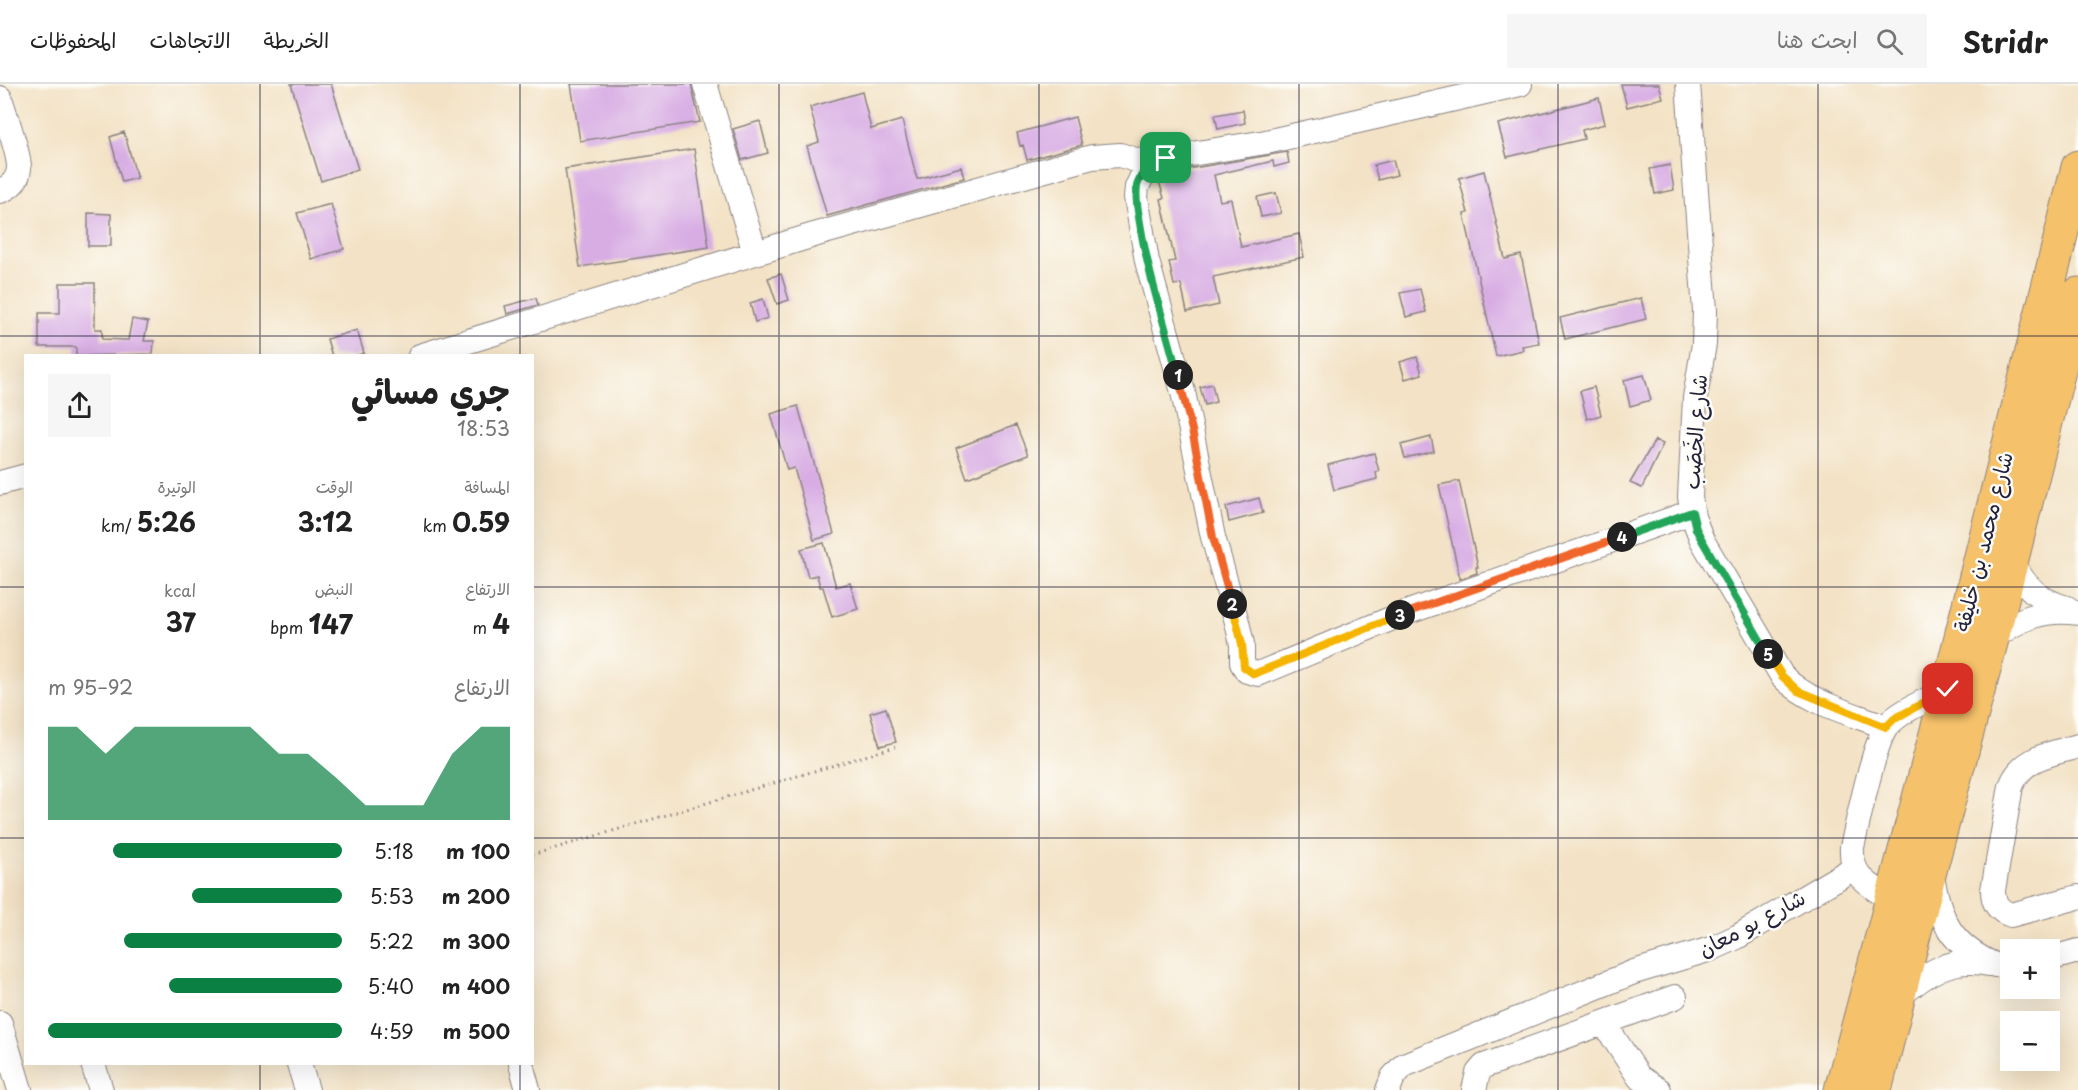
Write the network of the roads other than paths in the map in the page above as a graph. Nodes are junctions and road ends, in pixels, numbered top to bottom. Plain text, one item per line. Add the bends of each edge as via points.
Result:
1 (705, 84) edge
2 (1520, 84) edge
3 (1688, 84) edge
4 (0, 98) edge
5 (1151, 165) junction
6 (2078, 167) edge
7 (0, 191) edge
8 (755, 253) junction
9 (2078, 294) edge
10 (427, 354) edge
11 (24, 477) edge
12 (0, 483) edge
13 (1692, 512) junction
14 (2012, 558) junction
15 (2073, 610) edge
16 (1992, 639) junction
17 (1948, 689) junction
18 (1886, 727) junction
19 (2078, 746) edge
20 (1931, 867) junction
21 (1854, 868) junction
22 (2078, 897) edge
23 (1892, 900) junction
24 (2078, 951) edge
25 (2060, 956) edge
26 (2000, 965) edge
27 (2000, 966) edge
28 (1675, 997) dead end
29 (1898, 998) junction
30 (0, 1023) edge
31 (1604, 1023) junction
32 (93, 1065) edge
33 (299, 1065) edge
34 (520, 1065) edge
35 (20, 1090) edge
36 (101, 1090) edge
37 (307, 1090) edge
38 (528, 1090) edge
39 (1388, 1090) edge
40 (1474, 1090) edge
41 (1659, 1090) edge
42 (1841, 1090) edge
43 (1875, 1090) edge

1 - 8 street
2 - 5 street via 1266,142 1166,158
3 - 13 street, شارع الخَصَب via 1705,320 1695,398
4 - 7 street via 19,167 17,179
5 - 8 street via 1120,155 1092,157
5 - 13 street via 1140,178 1136,197 1147,261 1183,392 1213,537 1242,644 1242,663 1250,674 1262,673 1400,615
6 - 17 highway, شارع محمد بن خليفة
8 - 10 street
9 - 14 highway, شارع محمد بن خليفة
11 - 12 street
13 - 18 street, شارع الخَصَب via 1702,540 1782,676 1808,696
14 - 15 street via 2030,590 2055,605
14 - 16 highway, شارع محمد بن خليفة
15 - 16 street via 2030,616
16 - 20 highway, شارع محمد بن خليفة
17 - 18 street
17 - 23 highway, شارع محمد بن خليفة
18 - 21 street via 1852,847
19 - 22 street via 2029,762 2015,776 1992,890 1997,906 2011,915
20 - 26 street via 1938,909 1954,937 1966,949
20 - 29 highway, شارع محمد بن خليفة
21 - 23 street via 1859,878
21 - 39 street, شارع بو معان via 1711,949 1634,972 1404,1065
23 - 42 highway, شارع محمد بن خليفة
24 - 25 street
27 - 29 street via 1972,960 1952,964 1916,981
28 - 31 street
29 - 43 highway, شارع محمد بن خليفة
30 - 35 street
31 - 40 street via 1484,1066
31 - 41 street via 1639,1077
32 - 36 street
33 - 37 street
34 - 38 street

